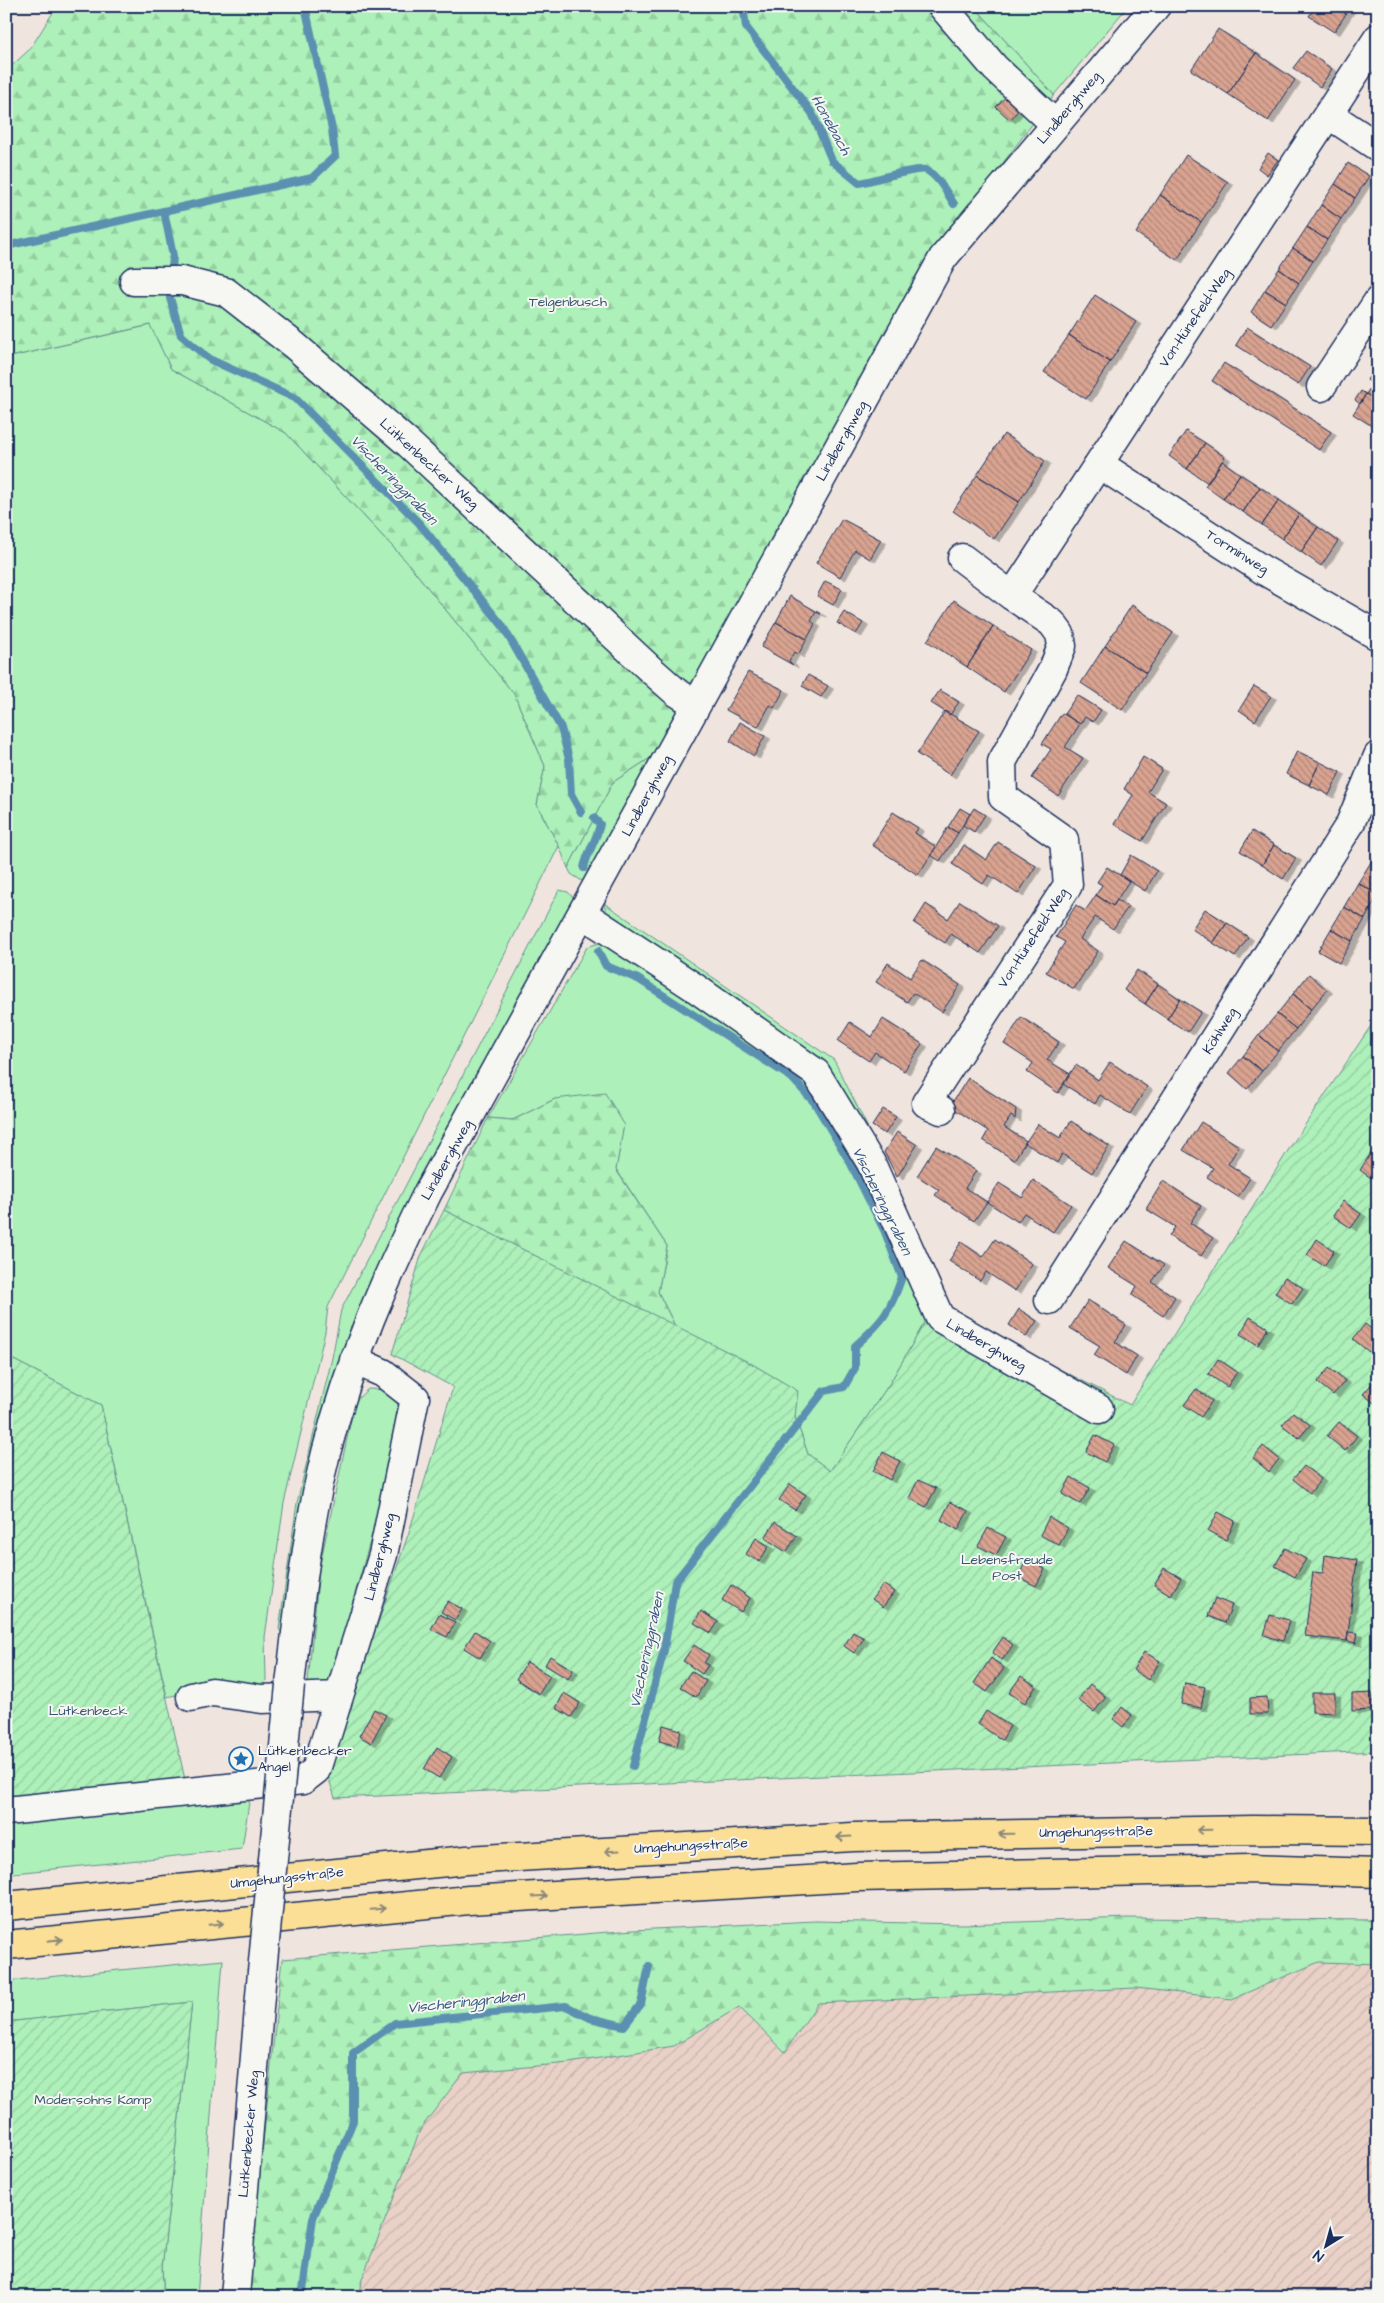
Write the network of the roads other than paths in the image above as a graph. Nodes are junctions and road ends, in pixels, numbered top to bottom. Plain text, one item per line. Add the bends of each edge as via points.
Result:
1 (942, 6) edge
2 (1156, 6) edge
3 (1378, 38) edge
4 (1328, 114) junction
5 (1055, 124) junction
6 (1378, 148) edge
7 (134, 281) dead end
8 (1378, 301) edge
9 (1320, 387) dead end
10 (1098, 464) junction
11 (962, 558) dead end
12 (1012, 596) junction
13 (1378, 636) edge
14 (696, 704) junction
15 (1378, 756) edge
16 (583, 914) junction
17 (941, 1110) dead end
18 (1049, 1300) dead end
19 (354, 1360) junction
20 (1100, 1409) dead end
21 (290, 1685) joint
22 (338, 1696) junction
23 (191, 1697) dead end
24 (6, 1811) edge
25 (1378, 1816) edge
26 (1253, 1830) junction
27 (1378, 1831) edge
28 (1378, 1873) edge
29 (6, 1906) edge
30 (6, 1945) edge
31 (235, 2297) edge

1 - 5 street via 995,68
2 - 5 street, Lindberghweg
3 - 4 street, Von-Hünefeld-Weg
4 - 6 street
4 - 10 street, Von-Hünefeld-Weg
5 - 14 street, Lindberghweg via 943,258
7 - 14 street, Lütkenbecker Weg via 182,281 226,292 294,345 409,444 676,692
8 - 9 street
10 - 12 street, Von-Hünefeld-Weg
10 - 13 street, Torminweg via 1264,570
11 - 12 street, Von-Hünefeld-Weg
12 - 17 street, Von-Hünefeld-Weg via 1052,623 1060,634 1062,646 1053,669 1002,762 1003,797 1064,840 1068,885 926,1103
14 - 16 street, Lindberghweg
15 - 18 street, Köhlweg via 1350,824
16 - 19 street, Lindberghweg via 428,1192 391,1267
16 - 20 street, Lindberghweg via 816,1073 870,1163 940,1318
19 - 21 street, Lindberghweg via 326,1454 307,1546
19 - 22 street, Lindberghweg via 383,1373 415,1398 383,1554
21 - 31 street, Lütkenbecker Weg, bridge
22 - 23 street via 262,1699 212,1692
22 - 24 street, Lindberghweg via 316,1770 303,1780
25 - 26 highway
26 - 27 highway, Umgehungsstraße
26 -> 29 highway, Umgehungsstraße via 853,1837 467,1860
30 -> 28 highway via 469,1900 847,1878 1250,1869

